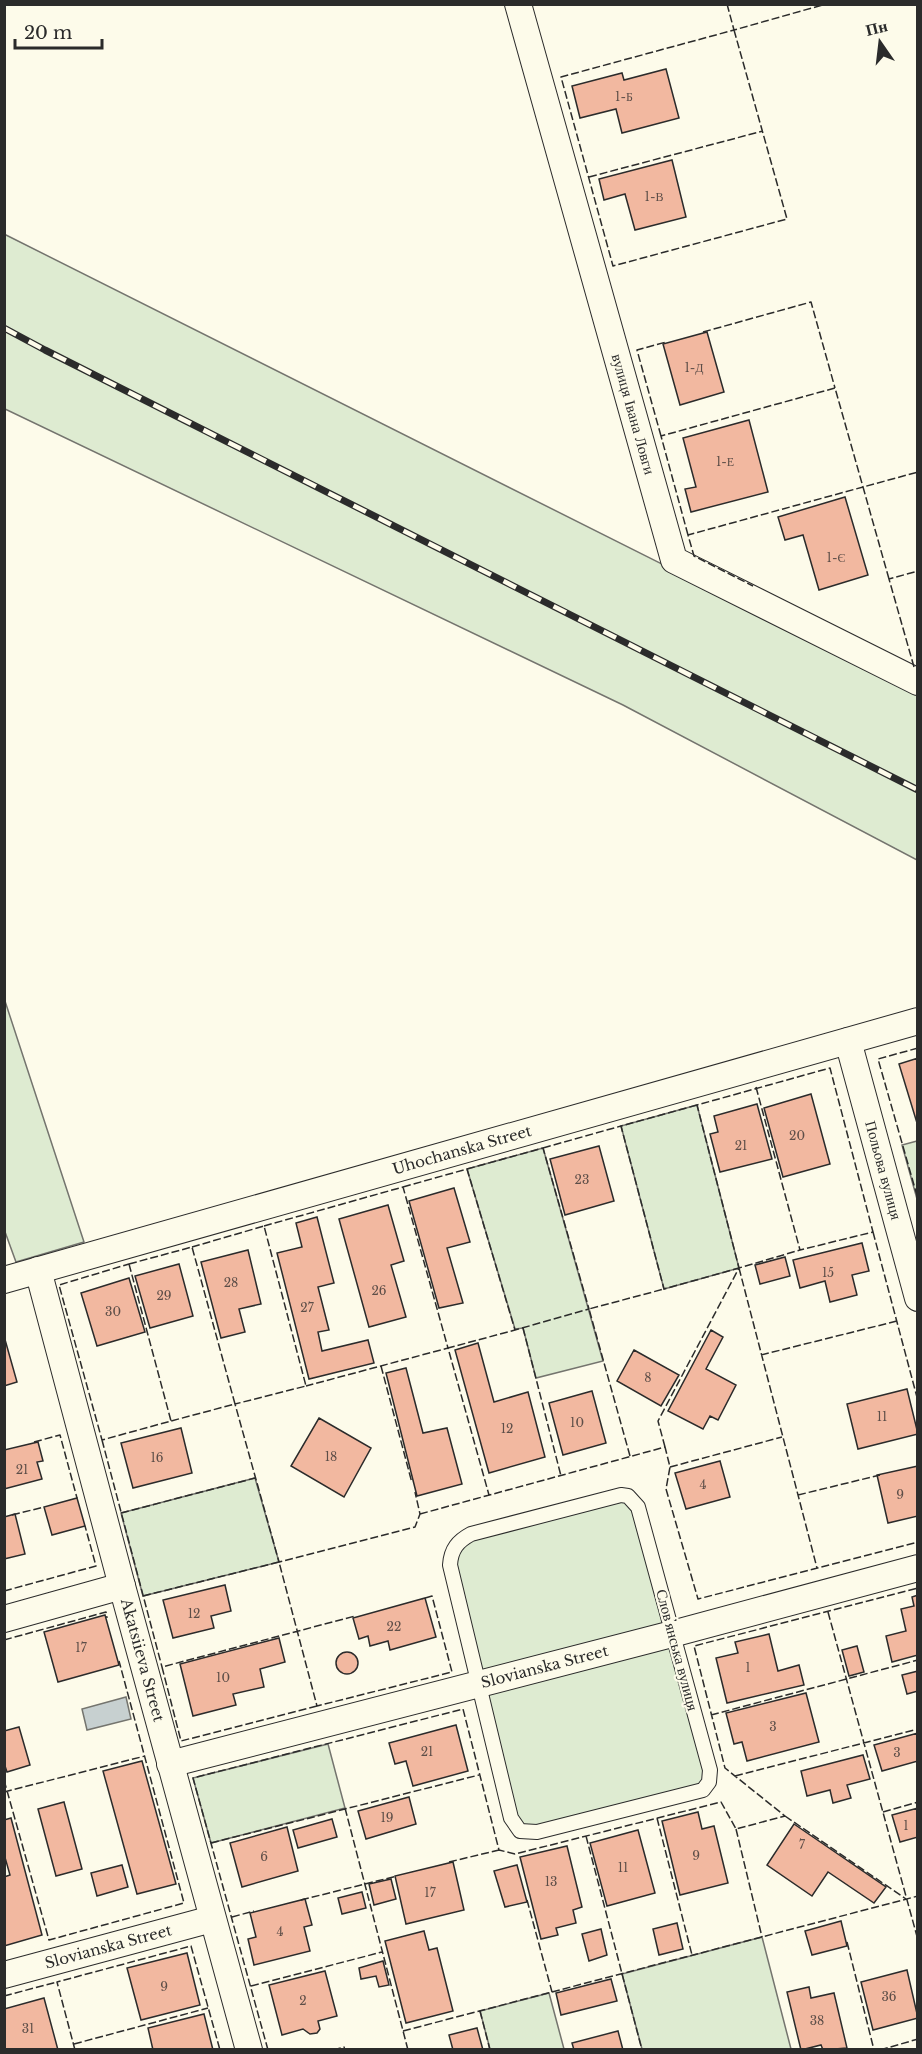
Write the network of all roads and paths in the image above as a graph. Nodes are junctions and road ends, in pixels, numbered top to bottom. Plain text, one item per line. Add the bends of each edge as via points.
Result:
1 (518, 4) edge
2 (918, 682) edge
3 (918, 1021) edge
4 (848, 1041) junction
5 (38, 1270) junction
6 (4, 1280) edge
7 (918, 1298) edge
8 (918, 1568) edge
9 (122, 1586) junction
10 (4, 1618) edge
11 (672, 1634) junction
12 (478, 1684) junction
13 (170, 1764) junction
14 (212, 1919) junction
15 (4, 1975) edge
16 (249, 2049) edge

1 - 2 street, вулиця Івана Ловги via 674,560
3 - 4 street, Uhochanska Street
4 - 5 street, Uhochanska Street
4 - 7 street, Польова вулиця
5 - 6 street, Uhochanska Street
5 - 9 street, Akatsiieva Street
8 - 11 street, Slovianska Street
9 - 10 street
9 - 13 street, Akatsiieva Street
11 - 12 street, Slovianska Street
11 - 12 lane, Словʼянська вулиця via 638,1507 628,1496 613,1496 459,1540 450,1565
11 - 12 lane, Словʼянська вулиця via 710,1770 709,1782 703,1790 537,1832 520,1831 511,1818
12 - 13 street, Slovianska Street
13 - 14 street, Akatsiieva Street
14 - 15 street, Slovianska Street
14 - 16 street, Akatsiieva Street

